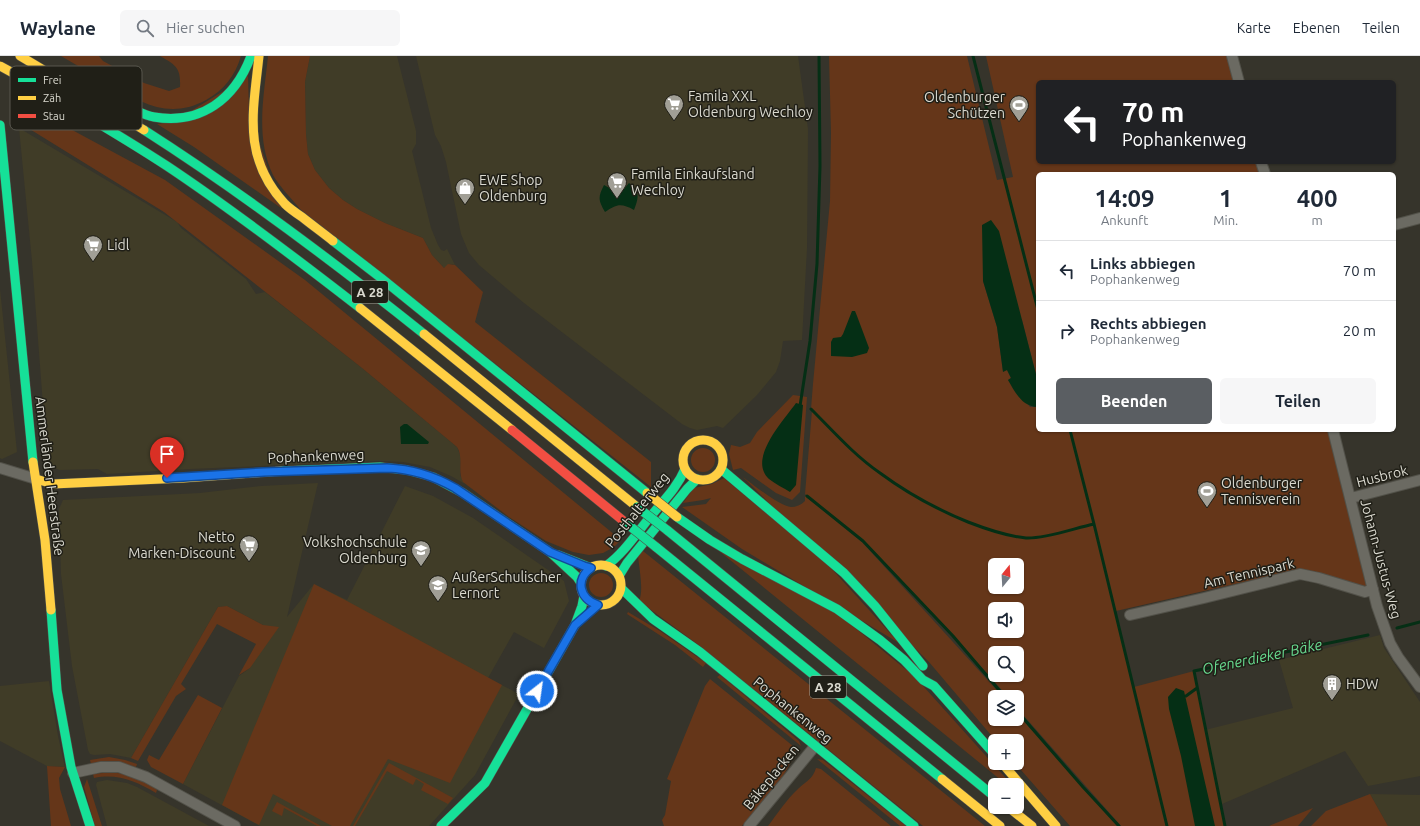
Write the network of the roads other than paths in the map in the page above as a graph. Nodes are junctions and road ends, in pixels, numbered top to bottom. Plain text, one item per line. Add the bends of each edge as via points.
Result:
1 (2, 56) edge
2 (251, 56) edge
3 (259, 56) edge
4 (1232, 56) edge
5 (21, 57) edge
6 (0, 66) edge
7 (37, 66) edge
8 (10, 71) edge
9 (0, 72) edge
10 (1238, 80) edge
11 (142, 114) edge
12 (0, 125) edge
13 (110, 130) edge
14 (142, 130) edge
15 (1420, 218) edge
16 (1396, 224) edge
17 (1334, 432) edge
18 (0, 468) edge
19 (685, 469) junction
20 (721, 469) junction
21 (36, 479) junction
22 (697, 479) junction
23 (1420, 480) edge
24 (1351, 498) junction
25 (550, 552) junction
26 (606, 566) junction
27 (591, 568) junction
28 (619, 576) junction
29 (581, 583) junction
30 (621, 588) junction
31 (1373, 589) junction
32 (584, 596) junction
33 (612, 602) junction
34 (598, 605) junction
35 (622, 606) dead end
36 (633, 611) dead end
37 (1130, 615) dead end
38 (652, 619) junction
39 (575, 625) junction
40 (934, 686) junction
41 (1420, 687) edge
42 (815, 746) junction
43 (988, 747) edge
44 (1008, 770) edge
45 (73, 773) junction
46 (988, 790) edge
47 (1017, 814) edge
48 (90, 826) edge
49 (235, 826) edge
50 (441, 826) edge
51 (749, 826) edge
52 (914, 826) edge
53 (1000, 826) edge
54 (1032, 826) edge
55 (1056, 826) edge

1 - 9 main road
2 - 11 main road via 244,76 232,92 214,107 192,116 174,118
3 - 40 main road, bridge via 253,121 254,146 261,170 269,185 286,205 381,278 677,517 742,559 837,609 880,640
4 - 10 street
5 - 7 main road, A 28
6 - 8 main road, A 28, bridge
12 - 21 main road, Ammerländer Heerstraße
13 - 53 main road, A 28, bridge via 186,179 351,300
14 - 46 main road, A 28, bridge via 272,217 367,289
15 - 16 street
17 - 24 street, Johann-Justus-Weg
18 - 21 street
19 - 20 main road via 683,460 686,449 694,442 704,440 710,441 720,450 723,458
19 - 22 main road
19 - 26 main road, Posthalterweg via 678,483 639,531
20 - 22 main road via 716,476 709,479
20 - 40 main road via 855,584 930,674
21 - 25 main road, Pophankenweg via 53,484 264,472 401,469 433,477 455,488
21 - 45 main road, Ammerländer Heerstraße via 45,540 57,690
22 - 28 main road, Posthalterweg via 687,488
23 - 24 street, Husbrok
24 - 31 street, Johann-Justus-Weg
25 - 27 main road, Pophankenweg
25 - 29 main road, Pophankenweg
26 - 27 main road, Pophankenweg
26 - 28 main road
27 - 29 main road
28 - 30 main road
29 - 32 main road, Pophankenweg
30 - 33 main road via 617,598
30 - 38 main road, Pophankenweg
31 - 37 street, Am Tennispark via 1365,592 1300,574
31 - 41 street, Johann-Justus-Weg via 1390,643
32 - 34 main road
32 - 39 main road
33 - 34 main road
33 - 35 main road
34 - 39 main road
36 - 38 main road, Pophankenweg
38 - 42 main road, Pophankenweg via 700,652
39 - 50 main road via 485,783
40 - 43 main road
42 - 51 street, Bäkeplacken
42 - 52 main road, Pophankenweg
44 - 55 main road
45 - 48 main road, Ammerländer Heerstraße
45 - 49 street via 101,767 119,767 146,778
47 - 54 main road

